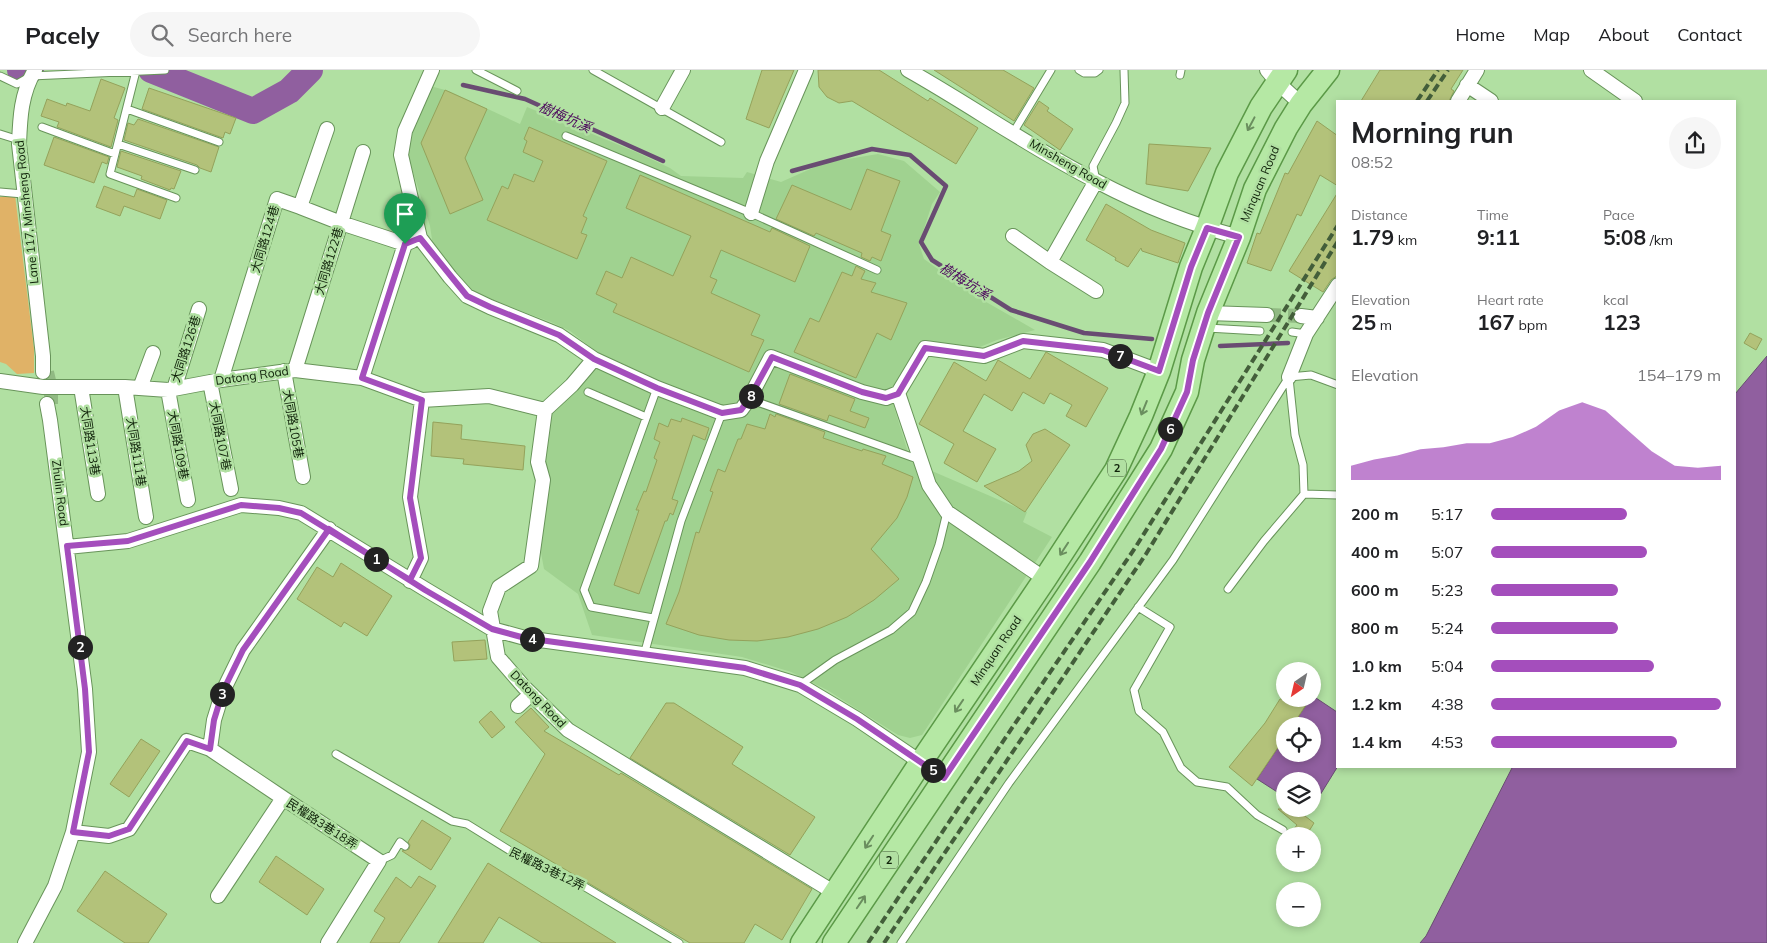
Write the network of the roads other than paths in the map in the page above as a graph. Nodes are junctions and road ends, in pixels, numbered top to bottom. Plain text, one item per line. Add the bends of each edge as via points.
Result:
1 (138, 70) edge
2 (164, 70) edge
3 (432, 70) edge
4 (476, 70) edge
5 (593, 70) edge
6 (683, 70) edge
7 (806, 70) edge
8 (908, 70) edge
9 (1051, 70) edge
10 (1079, 70) edge
11 (1099, 70) edge
12 (1124, 70) edge
13 (1328, 70) edge
14 (1477, 70) edge
15 (1591, 70) edge
16 (33, 73) edge
17 (1277, 74) edge
18 (0, 76) edge
19 (1467, 86) junction
20 (517, 91) dead end
21 (1459, 100) edge
22 (1489, 100) edge
23 (1636, 100) edge
24 (1301, 104) junction
25 (662, 108) junction
26 (126, 109) junction
27 (42, 127) dead end
28 (327, 129) dead end
29 (1013, 133) junction
30 (0, 134) edge
31 (566, 136) dead end
32 (19, 140) junction
33 (219, 142) dead end
34 (721, 142) dead end
35 (118, 144) junction
36 (363, 152) dead end
37 (115, 154) junction
38 (195, 170) dead end
39 (1096, 181) junction
40 (0, 192) edge
41 (24, 194) junction
42 (176, 198) dead end
43 (300, 207) junction
44 (751, 213) junction
45 (341, 223) junction
46 (1207, 228) junction
47 (1013, 236) dead end
48 (1239, 237) junction
49 (420, 238) junction
50 (405, 244) junction
51 (1050, 262) junction
52 (876, 270) dead end
53 (1336, 288) edge
54 (1096, 291) dead end
55 (199, 309) dead end
56 (1267, 315) tunnel mouth
57 (1301, 316) tunnel mouth
58 (1312, 326) junction
59 (1260, 331) dead end
60 (1292, 332) dead end
61 (1202, 333) junction
62 (153, 353) dead end
63 (594, 359) junction
64 (289, 371) junction
65 (1159, 371) junction
66 (45, 372) tunnel mouth
67 (1289, 377) junction
68 (362, 378) junction
69 (1, 381) edge
70 (216, 381) junction
71 (1336, 384) edge
72 (81, 387) junction
73 (126, 387) junction
74 (140, 388) junction
75 (657, 388) junction
76 (171, 390) junction
77 (588, 392) dead end
78 (898, 394) junction
79 (749, 399) junction
80 (422, 400) junction
81 (49, 404) tunnel mouth
82 (545, 410) junction
83 (722, 413) junction
84 (646, 417) junction
85 (920, 460) junction
86 (303, 476) dead end
87 (231, 489) dead end
88 (98, 494) dead end
89 (1304, 494) junction
90 (1336, 495) edge
91 (188, 500) dead end
92 (947, 512) junction
93 (146, 517) dead end
94 (329, 529) junction
95 (67, 546) junction
96 (1045, 579) junction
97 (410, 580) junction
98 (1228, 589) dead end
99 (1138, 608) junction
100 (653, 618) junction
101 (492, 629) junction
102 (644, 656) junction
103 (800, 685) junction
104 (531, 694) junction
105 (518, 706) dead end
106 (210, 749) junction
107 (336, 754) dead end
108 (921, 762) junction
109 (944, 778) junction
110 (283, 798) junction
111 (1278, 827) edge
112 (73, 832) junction
113 (405, 846) dead end
114 (379, 861) junction
115 (835, 893) junction
116 (218, 896) dead end
117 (25, 943) edge
118 (328, 943) edge
119 (679, 943) edge
120 (802, 943) edge
121 (834, 943) edge
122 (901, 943) edge

1 - 2 lane
1 - 16 lane
1 - 26 lane
3 - 49 street via 406,132 401,155
4 - 20 lane
5 - 25 lane
6 - 25 street
7 - 44 street via 767,161
8 - 29 street, Minsheng Road
9 - 29 lane
10 - 11 lane via 1095,73
12 - 39 lane via 1124,103 1092,166
13 - 24 main road, Minquan Road / 2
14 - 19 street
15 - 23 street
16 - 18 lane via 17,84
16 - 32 street, Lane 117, Minsheng Road via 23,96
17 - 24 street
17 -> 46 main road, Minquan Road / 2 via 1227,173
19 - 21 street
19 - 22 street
24 - 48 main road, Minquan Road / 2 via 1276,144 1255,189
25 - 34 lane
26 - 33 lane
26 - 35 lane
27 - 37 lane
28 - 43 street, 大同路124巷
29 - 39 street, Minsheng Road
30 - 32 lane
31 - 44 lane
32 - 41 street, Lane 117, Minsheng Road
35 - 37 lane
35 - 38 lane
36 - 45 street, 大同路122巷
37 - 42 lane via 110,174
39 - 46 street, Minsheng Road
39 - 51 street
40 - 41 lane
41 - 66 street, Lane 117, Minsheng Road
43 - 45 street
43 - 70 street, 大同路124巷 via 277,199
44 - 52 lane
45 - 50 street
45 - 64 street, 大同路122巷
46 - 48 street, Minsheng Road
46 - 65 main road, Minquan Road / 2 via 1191,267
47 - 51 street
48 - 61 main road, Minquan Road / 2
49 - 50 street
49 - 63 street via 467,296 559,335
50 - 68 street
51 - 54 street
53 - 58 street
55 - 76 street, 大同路126巷
56 - 61 street
57 - 58 street
58 - 60 lane
58 - 67 street
59 - 61 lane
61 - 109 main road, Minquan Road / 2 via 1187,392 1161,449 1090,562
62 - 74 street
63 - 75 street
63 - 82 street
64 - 68 street, Datong Road
64 - 70 street, Datong Road
64 - 86 street, 大同路105巷
65 - 78 street via 1103,350 1023,341 984,356 925,348
65 -> 96 main road, Minquan Road / 2 via 1116,470
67 - 71 lane via 1311,375
67 - 89 lane via 1295,435 1303,466
67 - 99 lane via 1173,560
68 - 80 street, Datong Road
69 - 72 street, Datong Road via 43,387
70 - 76 street, Datong Road
70 - 87 street, 大同路107巷
72 - 73 street, Datong Road
72 - 88 street, 大同路113巷
73 - 74 street, Datong Road
73 - 93 street, 大同路111巷
74 - 76 street, Datong Road
75 - 83 street
75 - 84 lane
76 - 91 street, 大同路109巷
77 - 84 lane
78 - 79 street via 886,398 862,392 772,357
78 - 85 street
79 - 83 street via 741,410
79 - 85 lane
80 - 82 street, Datong Road via 488,396
80 - 97 street via 410,498 421,558
81 - 95 street, Zhulin Road
82 - 101 street, Datong Road via 538,462 543,480 531,566 500,587 490,611
83 - 100 lane via 680,521
84 - 100 lane via 584,590 592,607
85 - 92 street via 929,485
89 - 90 lane
89 - 98 lane
92 - 96 street
92 - 103 lane via 939,545 912,612 891,630 835,660
94 - 95 street via 301,513 241,505 128,541
94 - 97 street
94 - 106 street via 243,650 223,691
95 - 112 street, Zhulin Road via 85,689 89,752
96 -> 108 main road, Minquan Road / 2
97 - 101 street
99 - 111 lane via 1170,627 1134,690 1139,711 1163,732 1181,768 1197,782 1226,787 1257,815
99 - 122 lane via 1009,783
100 - 102 lane
101 - 102 street via 525,638
101 - 104 street, Datong Road via 498,657
102 - 103 street via 745,668
103 - 108 street
104 - 105 street
104 - 115 street, Datong Road via 568,730
106 - 110 street
106 - 112 street via 187,741 129,829 109,836
107 - 119 lane, 民權路3巷12弄 via 452,821 467,824 525,860 575,881
108 - 109 street
108 -> 115 main road, Minquan Road / 2
121 -> 109 main road, Minquan Road / 2
110 - 114 street, 民權路3巷18弄
110 - 116 street, 民權路3巷18弄
112 - 117 street, Zhulin Road via 54,886
113 - 114 lane via 400,842 392,855
114 - 118 street
115 - 120 main road, Minquan Road / 2

